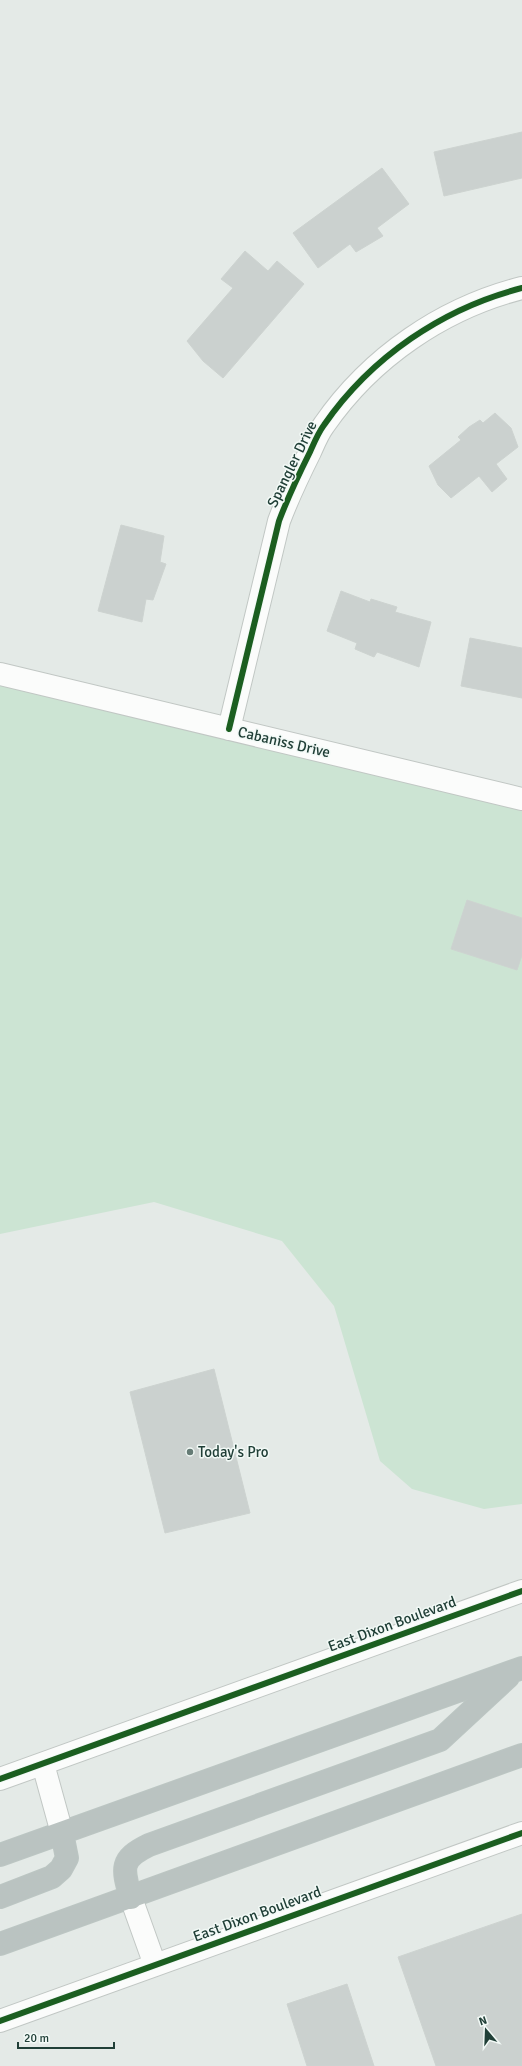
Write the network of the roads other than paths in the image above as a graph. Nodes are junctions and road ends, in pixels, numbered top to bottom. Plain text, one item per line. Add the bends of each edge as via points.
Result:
1 (522, 288) edge
2 (0, 674) edge
3 (229, 729) junction
4 (522, 799) edge
5 (522, 1591) edge
6 (518, 1669) edge
7 (522, 1755) edge
8 (43, 1764) junction
9 (0, 1779) edge
10 (62, 1833) junction
11 (522, 1833) edge
12 (0, 1855) edge
13 (0, 1897) edge
14 (130, 1898) junction
15 (0, 1944) edge
16 (155, 1965) junction
17 (0, 2021) edge

1 - 3 street, Spangler Drive via 476,302 428,326 389,355 349,392 323,426 290,492 279,521
2 - 3 street, Cabaniss Drive
3 - 4 street, Cabaniss Drive
5 - 8 street, East Dixon Boulevard
6 - 10 highway
6 - 14 highway via 440,1740 134,1852 124,1868
7 - 14 highway
8 - 9 street, East Dixon Boulevard
8 - 10 street
10 - 12 highway
10 - 13 highway via 67,1858 57,1873
11 - 16 street, East Dixon Boulevard
14 - 15 highway
14 - 16 street
16 - 17 street, East Dixon Boulevard

